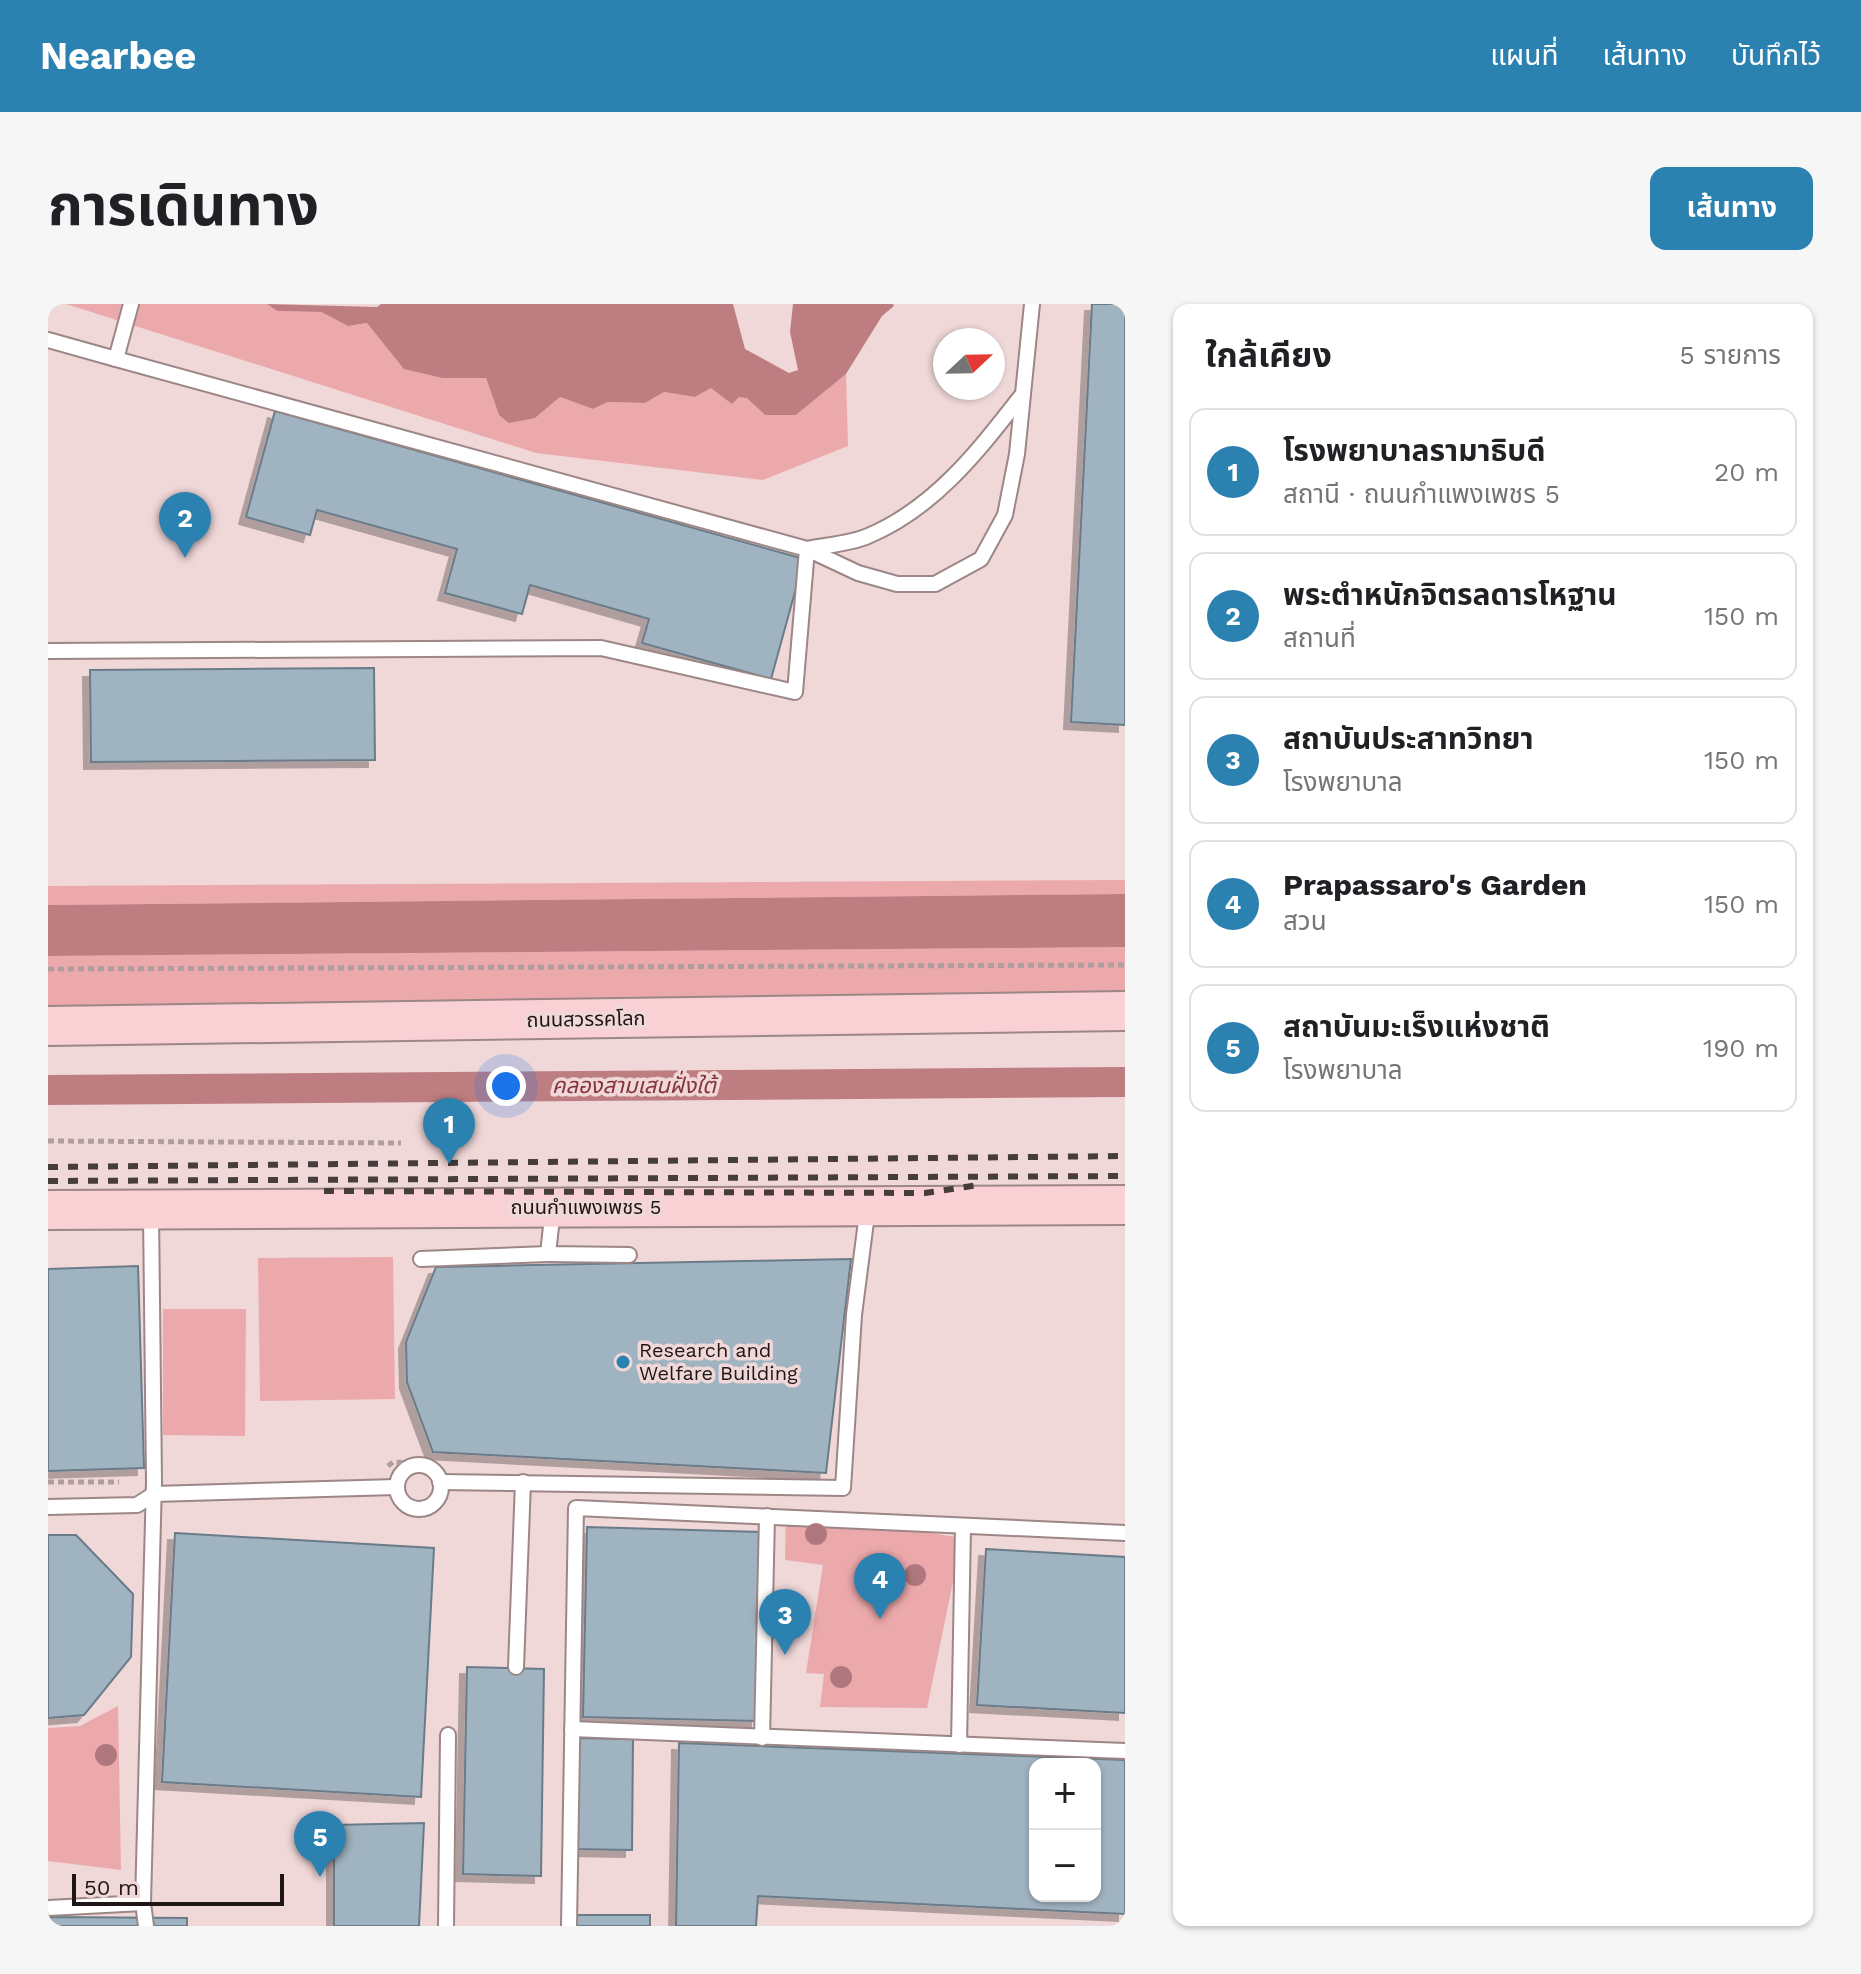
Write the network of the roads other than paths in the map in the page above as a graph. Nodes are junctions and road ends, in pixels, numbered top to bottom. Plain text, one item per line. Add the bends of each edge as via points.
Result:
1 (131, 304) edge
2 (1032, 304) edge
3 (48, 340) edge
4 (116, 359) junction
5 (1022, 395) junction
6 (807, 549) junction
7 (48, 651) edge
8 (1125, 1011) edge
9 (48, 1026) edge
10 (869, 1205) junction
11 (1125, 1205) edge
12 (553, 1208) junction
13 (48, 1210) edge
14 (151, 1211) junction
15 (548, 1254) junction
16 (629, 1255) dead end
17 (421, 1259) dead end
18 (440, 1482) junction
19 (523, 1482) junction
20 (396, 1487) junction
21 (154, 1494) junction
22 (48, 1507) edge
23 (767, 1516) junction
24 (963, 1526) junction
25 (1125, 1533) edge
26 (516, 1667) dead end
27 (572, 1729) junction
28 (448, 1735) dead end
29 (762, 1738) junction
30 (959, 1745) junction
31 (1125, 1751) edge
32 (143, 1903) junction
33 (48, 1908) edge
34 (146, 1926) edge
35 (446, 1926) edge
36 (569, 1926) edge

1 - 4 lane
2 - 5 lane
3 - 4 lane
4 - 6 lane
5 - 6 lane via 945,487 913,510 867,537
5 - 6 lane via 1005,515 981,559 935,584 897,584
6 - 7 lane via 795,692 601,648
8 - 9 street, ถนนสวรรคโลก
10 - 11 street, ถนนกำแพงเพชร 5
10 - 12 street, ถนนกำแพงเพชร 5
10 - 19 lane via 854,1315 843,1488
12 - 14 street, ถนนกำแพงเพชร 5
12 - 15 lane
13 - 14 street, ถนนกำแพงเพชร 5
14 - 21 lane
15 - 16 lane
15 - 17 lane
18 - 19 lane
18 - 20 lane via 433,1470 420,1465 401,1473
18 - 20 lane via 439,1496 422,1510 407,1506
19 - 26 lane
20 - 21 lane
21 - 22 lane via 137,1505
21 - 32 lane
23 - 24 lane
23 - 27 lane via 576,1508
23 - 29 lane
24 - 25 lane
24 - 30 lane
27 - 29 lane
27 - 36 lane
28 - 35 lane
29 - 30 lane
30 - 31 lane
32 - 33 lane
32 - 34 lane

